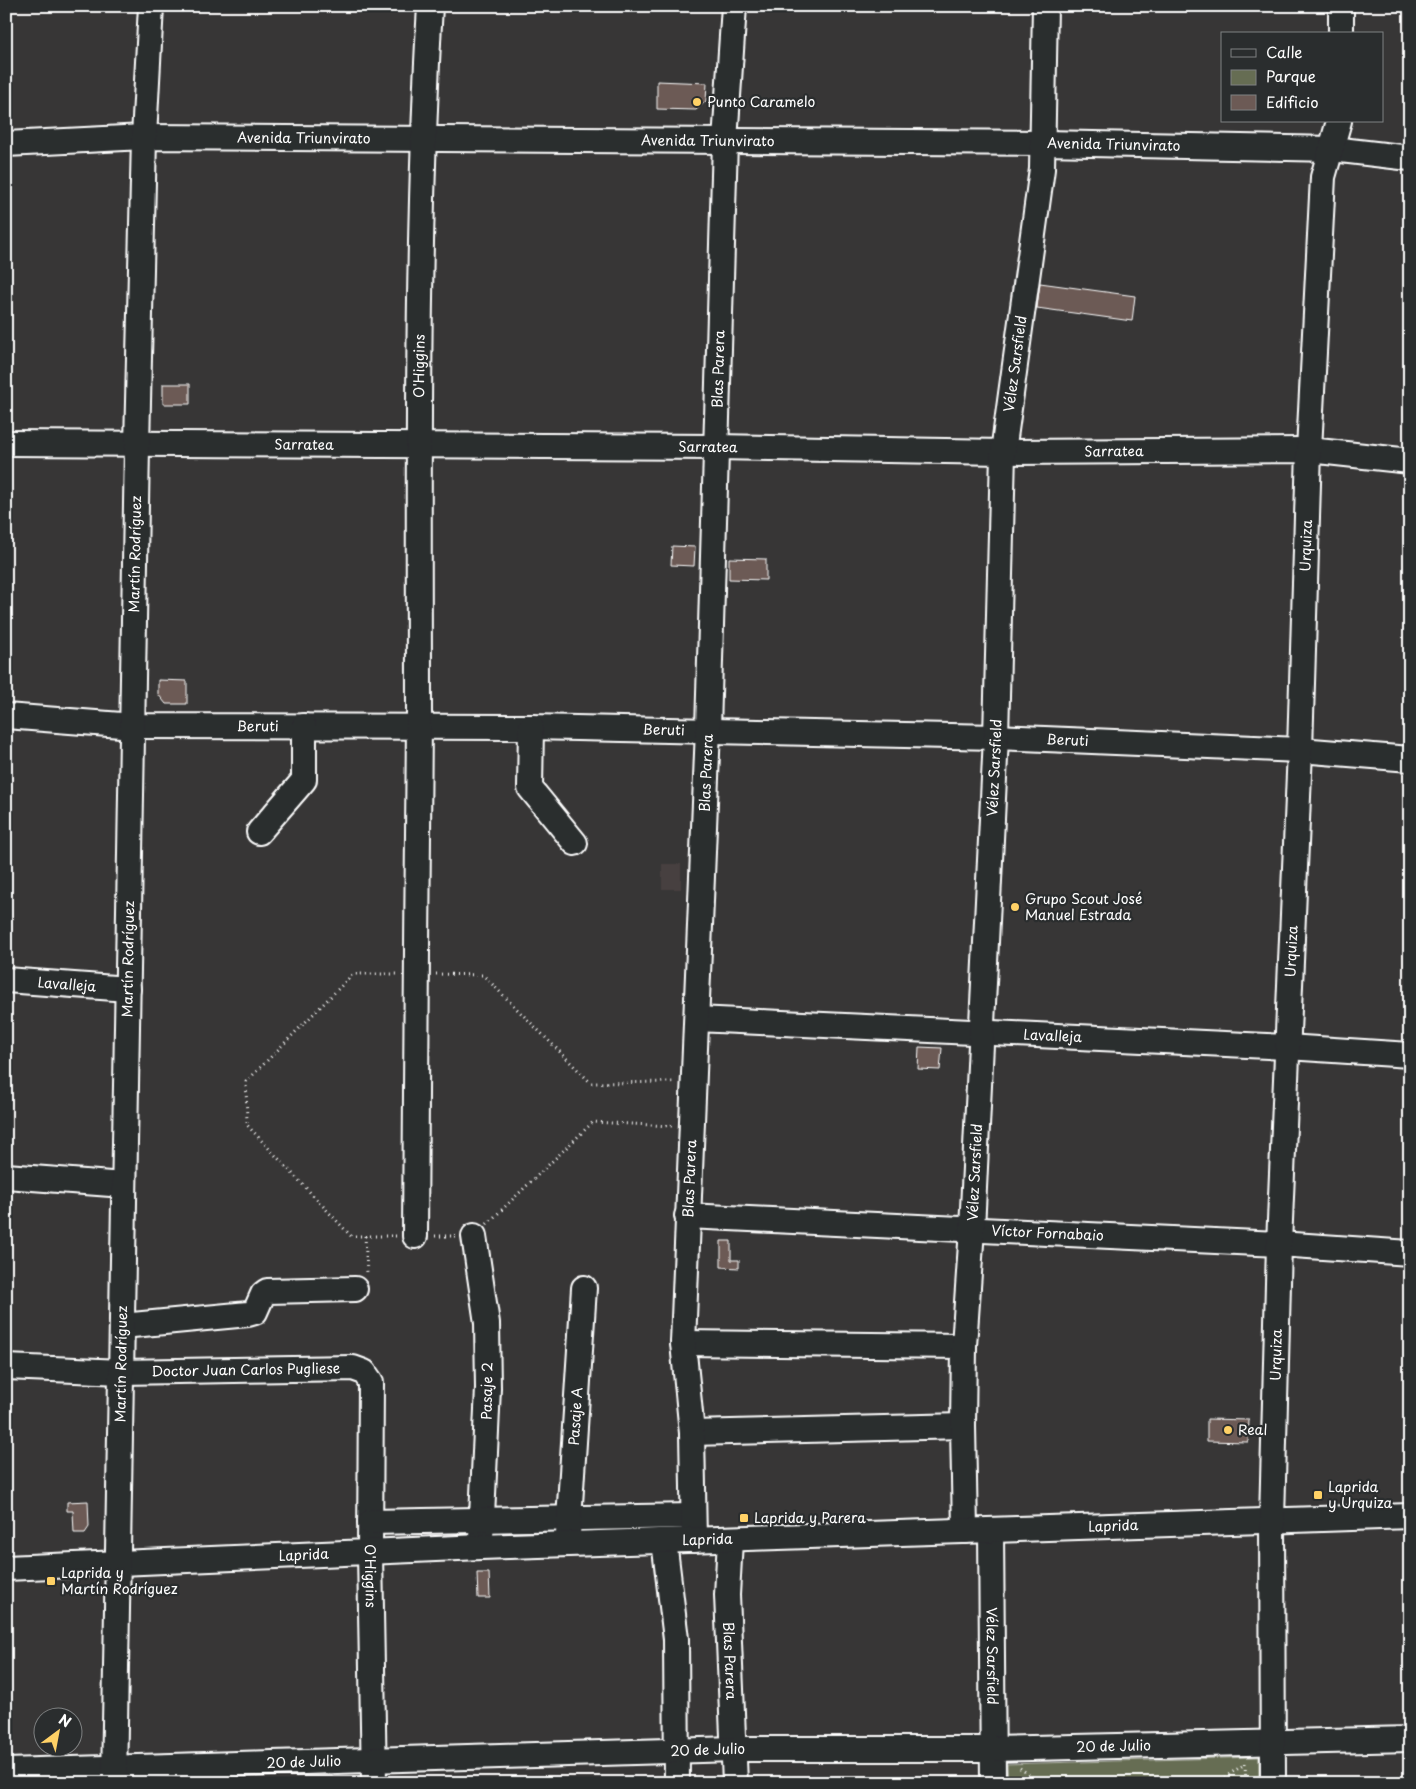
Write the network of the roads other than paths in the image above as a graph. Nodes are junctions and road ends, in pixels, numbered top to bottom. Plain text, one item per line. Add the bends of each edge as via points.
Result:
1 (151, 6) edge
2 (430, 6) edge
3 (734, 6) edge
4 (1044, 6) edge
5 (1341, 6) edge
6 (1340, 32) edge
7 (1339, 122) edge
8 (144, 137) junction
9 (422, 139) junction
10 (726, 141) junction
11 (1044, 143) junction
12 (6, 144) edge
13 (1332, 150) junction
14 (1410, 158) edge
15 (6, 443) edge
16 (418, 445) junction
17 (137, 446) junction
18 (717, 447) junction
19 (1309, 450) junction
20 (1004, 452) junction
21 (1410, 460) edge
22 (6, 716) edge
23 (134, 726) junction
24 (304, 726) junction
25 (419, 726) junction
26 (530, 727) junction
27 (708, 729) junction
28 (996, 737) junction
29 (1300, 750) junction
30 (1410, 759) edge
31 (259, 832) dead end
32 (575, 843) dead end
33 (6, 980) edge
34 (128, 989) junction
35 (697, 1019) junction
36 (980, 1034) junction
37 (1287, 1047) junction
38 (1410, 1055) edge
39 (6, 1176) edge
40 (124, 1184) junction
41 (687, 1216) junction
42 (972, 1229) junction
43 (415, 1236) road end
44 (474, 1236) road end
45 (1279, 1244) junction
46 (1410, 1254) edge
47 (361, 1284) road end
48 (584, 1288) dead end
49 (122, 1326) junction
50 (683, 1343) junction
51 (964, 1346) junction
52 (6, 1367) edge
53 (122, 1372) junction
54 (364, 1372) joint
55 (963, 1426) junction
56 (692, 1433) junction
57 (692, 1516) junction
58 (1410, 1516) edge
59 (569, 1520) junction
60 (1272, 1520) junction
61 (482, 1521) junction
62 (370, 1522) junction
63 (991, 1530) junction
64 (965, 1531) junction
65 (694, 1540) junction
66 (730, 1540) junction
67 (664, 1541) junction
68 (567, 1544) junction
69 (481, 1547) junction
70 (370, 1553) junction
71 (118, 1564) junction
72 (6, 1568) edge
73 (1410, 1739) edge
74 (1261, 1743) junction
75 (734, 1749) junction
76 (993, 1749) junction
77 (677, 1752) junction
78 (6, 1771) edge
79 (374, 1771) edge
80 (114, 1775) edge
81 (678, 1783) edge
82 (735, 1783) edge
83 (993, 1783) edge
84 (1273, 1783) edge

1 - 8 street, Martín Rodríguez
2 - 9 street, O'Higgins
3 - 10 street, Blas Parera
4 - 11 street, Vélez Sarsfield
5 - 6 street
7 - 13 street, Urquiza
8 - 9 street, Avenida Triunvirato
8 - 12 street, Avenida Triunvirato
8 - 17 street, Martín Rodríguez
9 - 10 street, Avenida Triunvirato
9 - 16 street, O'Higgins
10 - 11 street, Avenida Triunvirato
10 - 18 street, Blas Parera
11 - 13 street, Avenida Triunvirato
11 - 20 street, Vélez Sarsfield
13 - 14 street, Avenida Triunvirato
13 - 19 street, Urquiza via 1323,177
15 - 17 street, Sarratea
16 - 17 street, Sarratea
16 - 18 street, Sarratea
16 - 25 street, O'Higgins
17 - 23 street, Martín Rodríguez
18 - 20 street, Sarratea
18 - 27 street, Blas Parera
19 - 20 street, Sarratea
19 - 21 street, Sarratea
19 - 29 street, Urquiza
20 - 28 street, Vélez Sarsfield
22 - 23 street, Beruti
23 - 24 street, Beruti
23 - 34 street, Martín Rodríguez
24 - 25 street, Beruti
24 - 31 street via 304,780
25 - 26 street, Beruti
25 - 43 street, O'Higgins
26 - 27 street, Beruti
26 - 32 street via 530,788
27 - 28 street, Beruti
27 - 35 street, Blas Parera
28 - 29 street, Beruti
28 - 36 street, Vélez Sarsfield
29 - 30 street, Beruti
29 - 37 street, Urquiza
33 - 34 street, Lavalleja
34 - 40 street, Martín Rodríguez
35 - 36 street, Lavalleja
35 - 41 street, Blas Parera
36 - 37 street, Lavalleja
36 - 42 street, Vélez Sarsfield
37 - 38 street, Lavalleja
37 - 45 street, Urquiza
39 - 40 street
40 - 49 street, Martín Rodríguez
41 - 42 street, Víctor Fornabaio
41 - 50 street, Blas Parera
42 - 45 street, Víctor Fornabaio
42 - 51 street, Vélez Sarsfield
44 - 61 street, Pasaje 2 via 487,1341
45 - 46 street, Víctor Fornabaio
45 - 60 street, Urquiza
47 - 49 street via 274,1290 263,1294 255,1312 248,1314
48 - 59 street, Pasaje A
49 - 53 street, Martín Rodríguez
50 - 51 street
50 - 56 street, Blas Parera
51 - 55 street, Vélez Sarsfield
52 - 53 street, Doctor Juan Carlos Pugliese
53 - 54 street, Doctor Juan Carlos Pugliese via 353,1368
53 - 71 street, Martín Rodríguez
54 - 62 street, O'Higgins via 371,1382
55 - 56 street
55 - 64 street, Vélez Sarsfield
56 - 57 street, Blas Parera
57 - 59 street
57 - 65 street, Blas Parera
58 - 60 street, Laprida
59 - 61 street
59 - 68 street, Pasaje A
60 - 63 street, Laprida
60 - 74 street, Urquiza
61 - 62 street
61 - 69 street, Pasaje 2
62 - 70 street, O'Higgins
63 - 64 street, Laprida
63 - 76 street, Vélez Sarsfield
64 - 66 street, Laprida
65 - 66 street, Laprida
65 - 67 street, Laprida
66 - 75 street, Blas Parera via 726,1595
67 - 68 street, Laprida
67 - 77 street via 676,1639
68 - 69 street, Laprida
69 - 70 street, Laprida
70 - 71 street, Laprida
70 - 79 street, O'Higgins
71 - 72 street, Laprida
71 - 80 street, Martín Rodríguez
73 - 74 street, 20 de Julio
74 - 76 street, 20 de Julio
74 - 84 street, Urquiza
75 - 76 street, 20 de Julio
75 - 77 street, 20 de Julio
75 - 82 street, Blas Parera
76 - 83 street, Vélez Sarsfield
77 - 79 street, 20 de Julio
77 - 81 street
78 - 80 street, 20 de Julio
79 - 80 street, 20 de Julio

